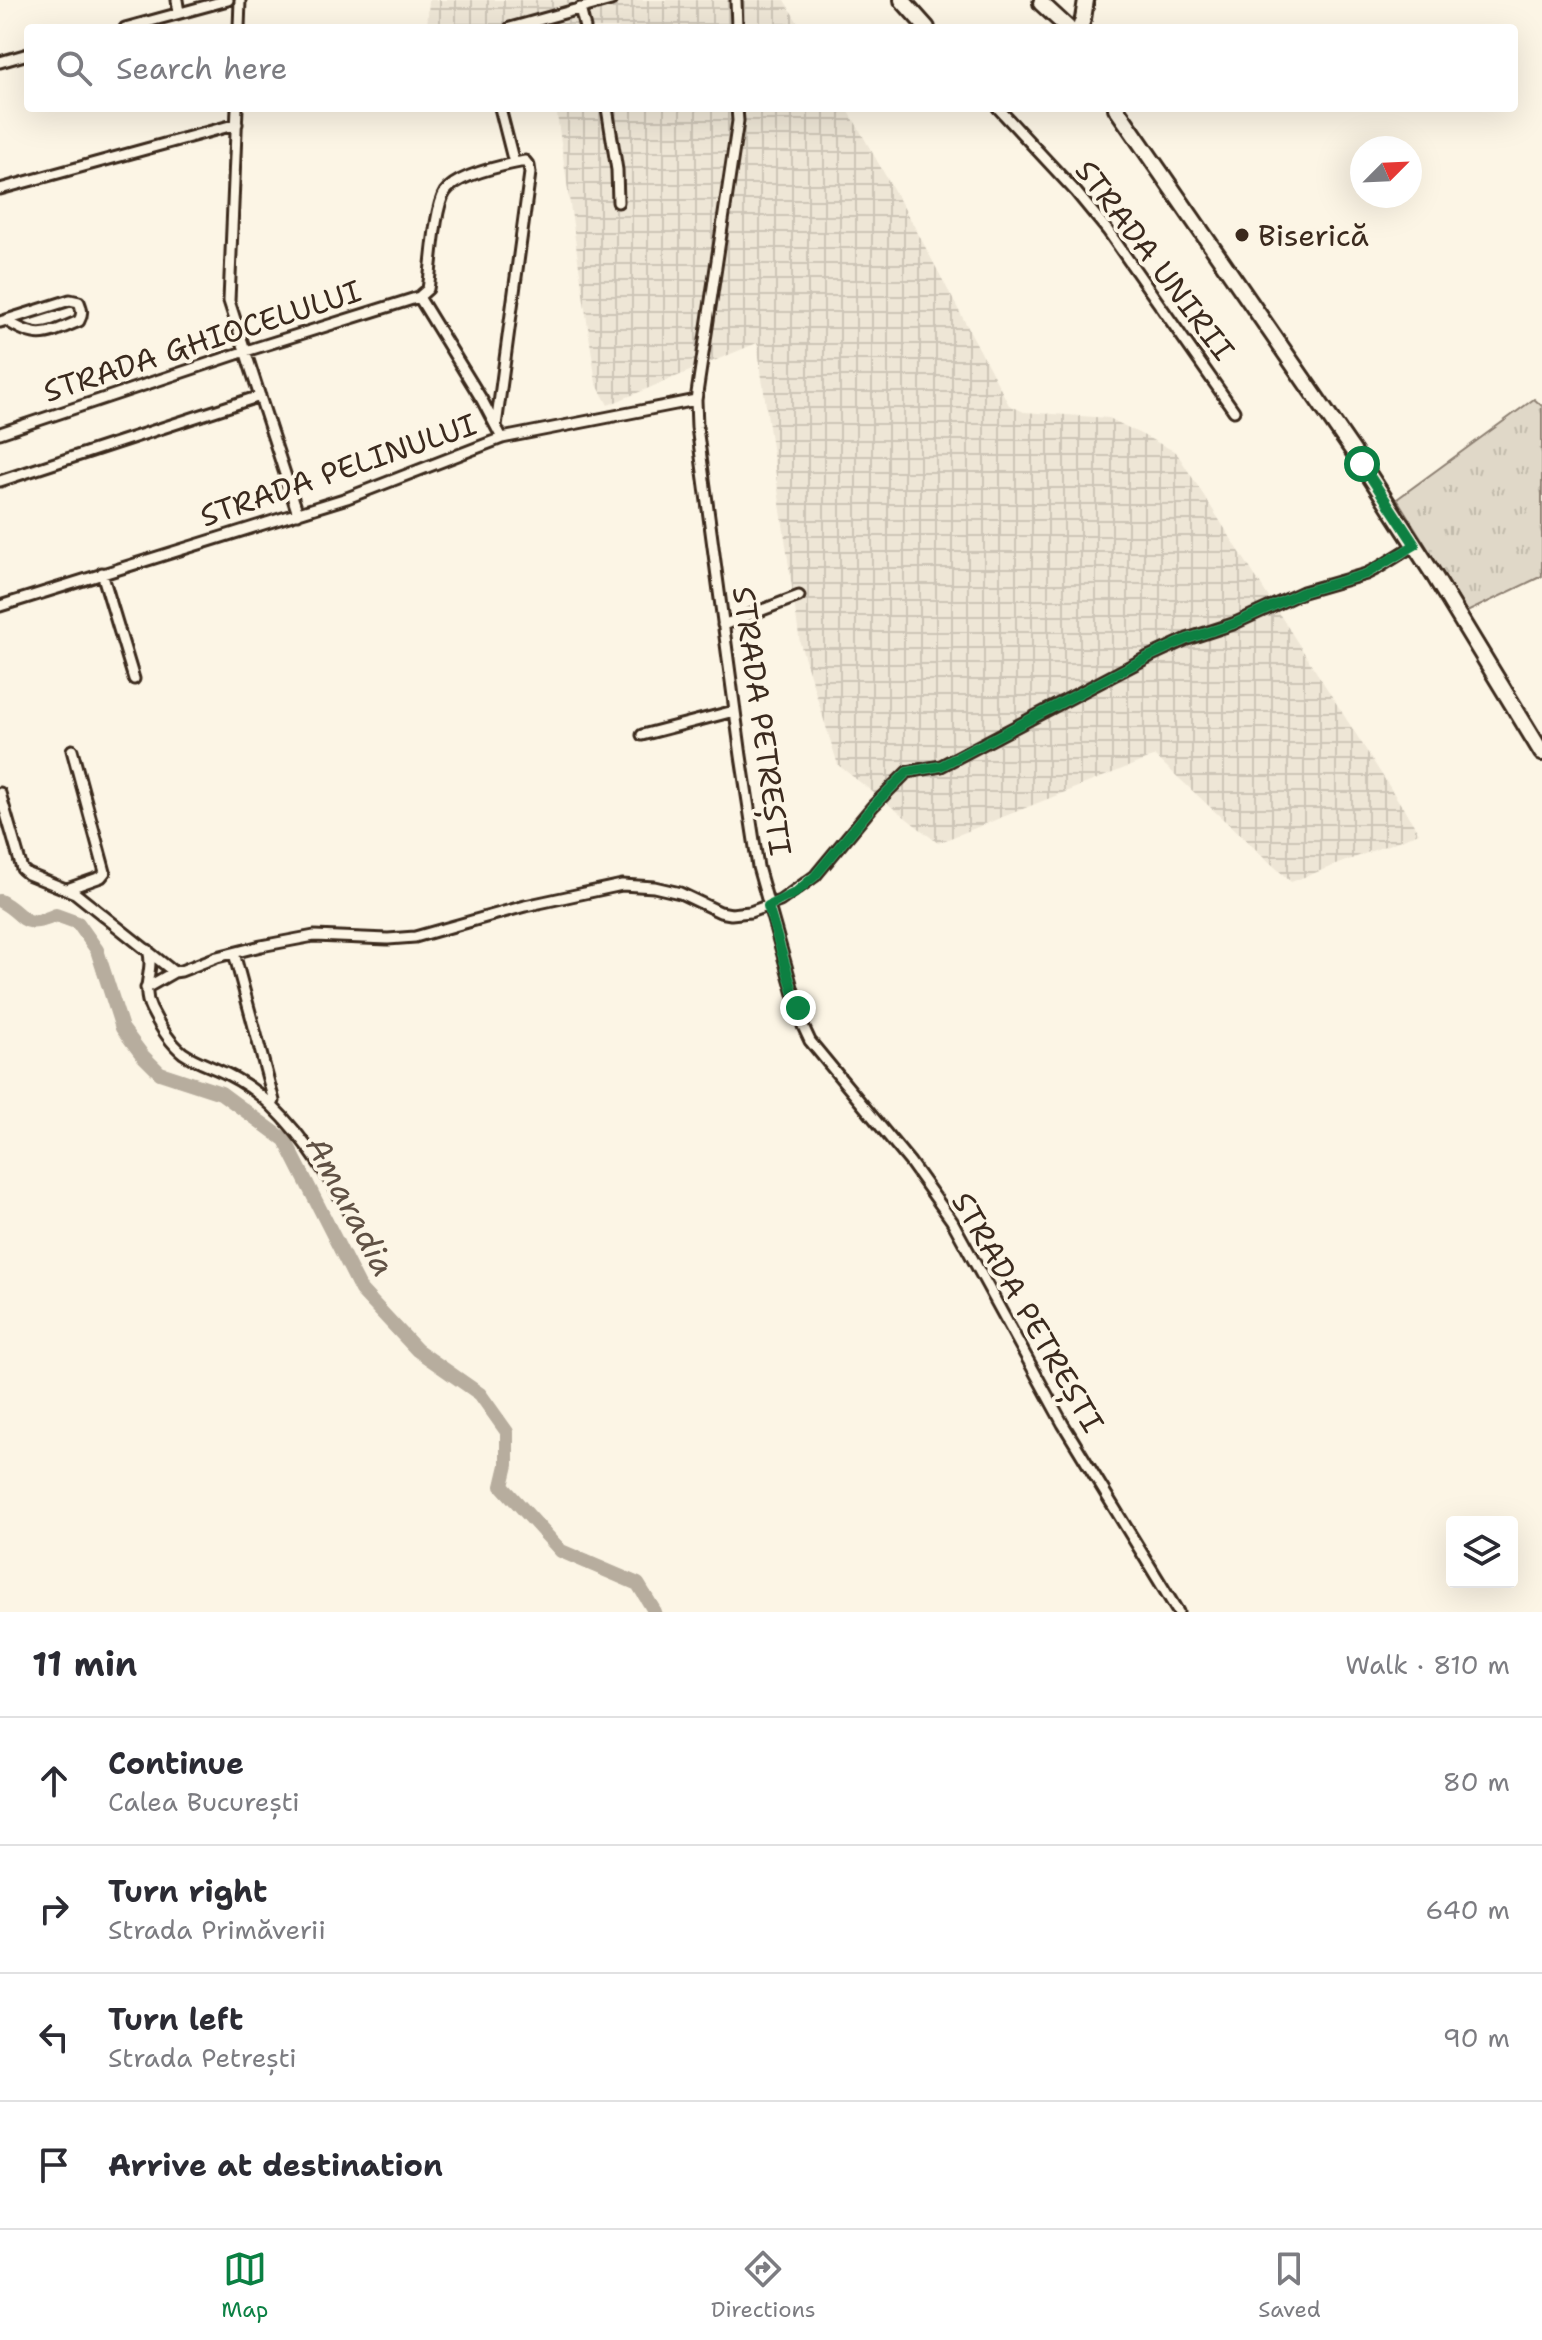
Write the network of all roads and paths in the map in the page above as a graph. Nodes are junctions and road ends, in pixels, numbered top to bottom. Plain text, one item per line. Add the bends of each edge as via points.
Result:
1 (177, 0) edge
2 (228, 0) edge
3 (240, 0) edge
4 (611, 0) edge
5 (736, 0) edge
6 (902, 0) edge
7 (1088, 0) edge
8 (1040, 2) edge
9 (580, 8) junction
10 (179, 13) junction
11 (139, 24) edge
12 (239, 24) edge
13 (524, 24) edge
14 (584, 24) edge
15 (737, 24) edge
16 (923, 24) edge
17 (1054, 24) edge
18 (1064, 24) edge
19 (1081, 24) edge
20 (1090, 24) edge
21 (24, 55) edge
22 (0, 62) edge
23 (237, 112) edge
24 (501, 112) edge
25 (608, 112) edge
26 (737, 112) edge
27 (1002, 112) edge
28 (1119, 112) edge
29 (237, 124) junction
30 (514, 163) junction
31 (0, 189) edge
32 (618, 202) dead end
33 (419, 297) junction
34 (3, 321) edge
35 (246, 351) junction
36 (260, 396) junction
37 (696, 400) junction
38 (1234, 411) dead end
39 (496, 426) junction
40 (0, 433) edge
41 (502, 438) junction
42 (0, 481) edge
43 (298, 514) junction
44 (1415, 545) junction
45 (102, 573) junction
46 (799, 596) dead end
47 (0, 606) edge
48 (723, 625) junction
49 (134, 679) dead end
50 (734, 711) junction
51 (642, 735) dead end
52 (72, 750) dead end
53 (1542, 753) edge
54 (0, 793) edge
55 (67, 889) junction
56 (768, 906) junction
57 (148, 950) junction
58 (234, 953) junction
59 (174, 972) junction
60 (146, 988) junction
61 (272, 1105) junction
62 (356, 1225) dead end
63 (1178, 1612) edge

1 - 10 street
2 - 10 street
3 - 12 street
4 - 9 street
5 - 15 street
6 - 16 main road
7 - 19 main road
7 - 20 main road
8 - 17 main road
8 - 18 main road
9 - 13 street
9 - 14 street
10 - 11 street
21 - 22 street
23 - 29 street
24 - 30 street
25 - 32 street
26 - 37 street, STRADA PETREȘTI
27 - 38 street, STRADA UNIRII via 1108,231
28 - 44 main road
29 - 31 street
29 - 35 street via 229,301
30 - 33 street via 458,180 446,190 439,205 428,289
30 - 39 street via 525,161 529,166
33 - 35 street, STRADA GHIOCELULUI
33 - 39 street
34 - 34 street via 37,335 79,321 82,315 79,302 70,300
35 - 36 street
35 - 40 street, STRADA GHIOCELULUI
36 - 42 street
36 - 43 street
37 - 41 street, STRADA PELINULUI
37 - 48 street, STRADA PETREȘTI
39 - 41 street
41 - 43 street, STRADA PELINULUI
43 - 45 street, STRADA PELINULUI
44 - 53 main road
44 - 56 street via 1366,574 1303,592 1150,656 941,766 907,772 815,876
45 - 47 street, STRADA PELINULUI
45 - 49 street
46 - 48 street
48 - 50 street, STRADA PETREȘTI
50 - 51 street
50 - 56 street, STRADA PETREȘTI
52 - 55 street via 105,872
54 - 55 street via 22,869
55 - 57 street
56 - 58 street via 731,914 680,893 622,885 415,937 314,936
56 - 63 street, STRADA PETREȘTI via 810,1041 952,1221 1063,1424
57 - 59 street
57 - 60 street
58 - 59 street
58 - 61 street
59 - 60 street
60 - 61 street via 149,1005 175,1046
61 - 62 street via 312,1152

